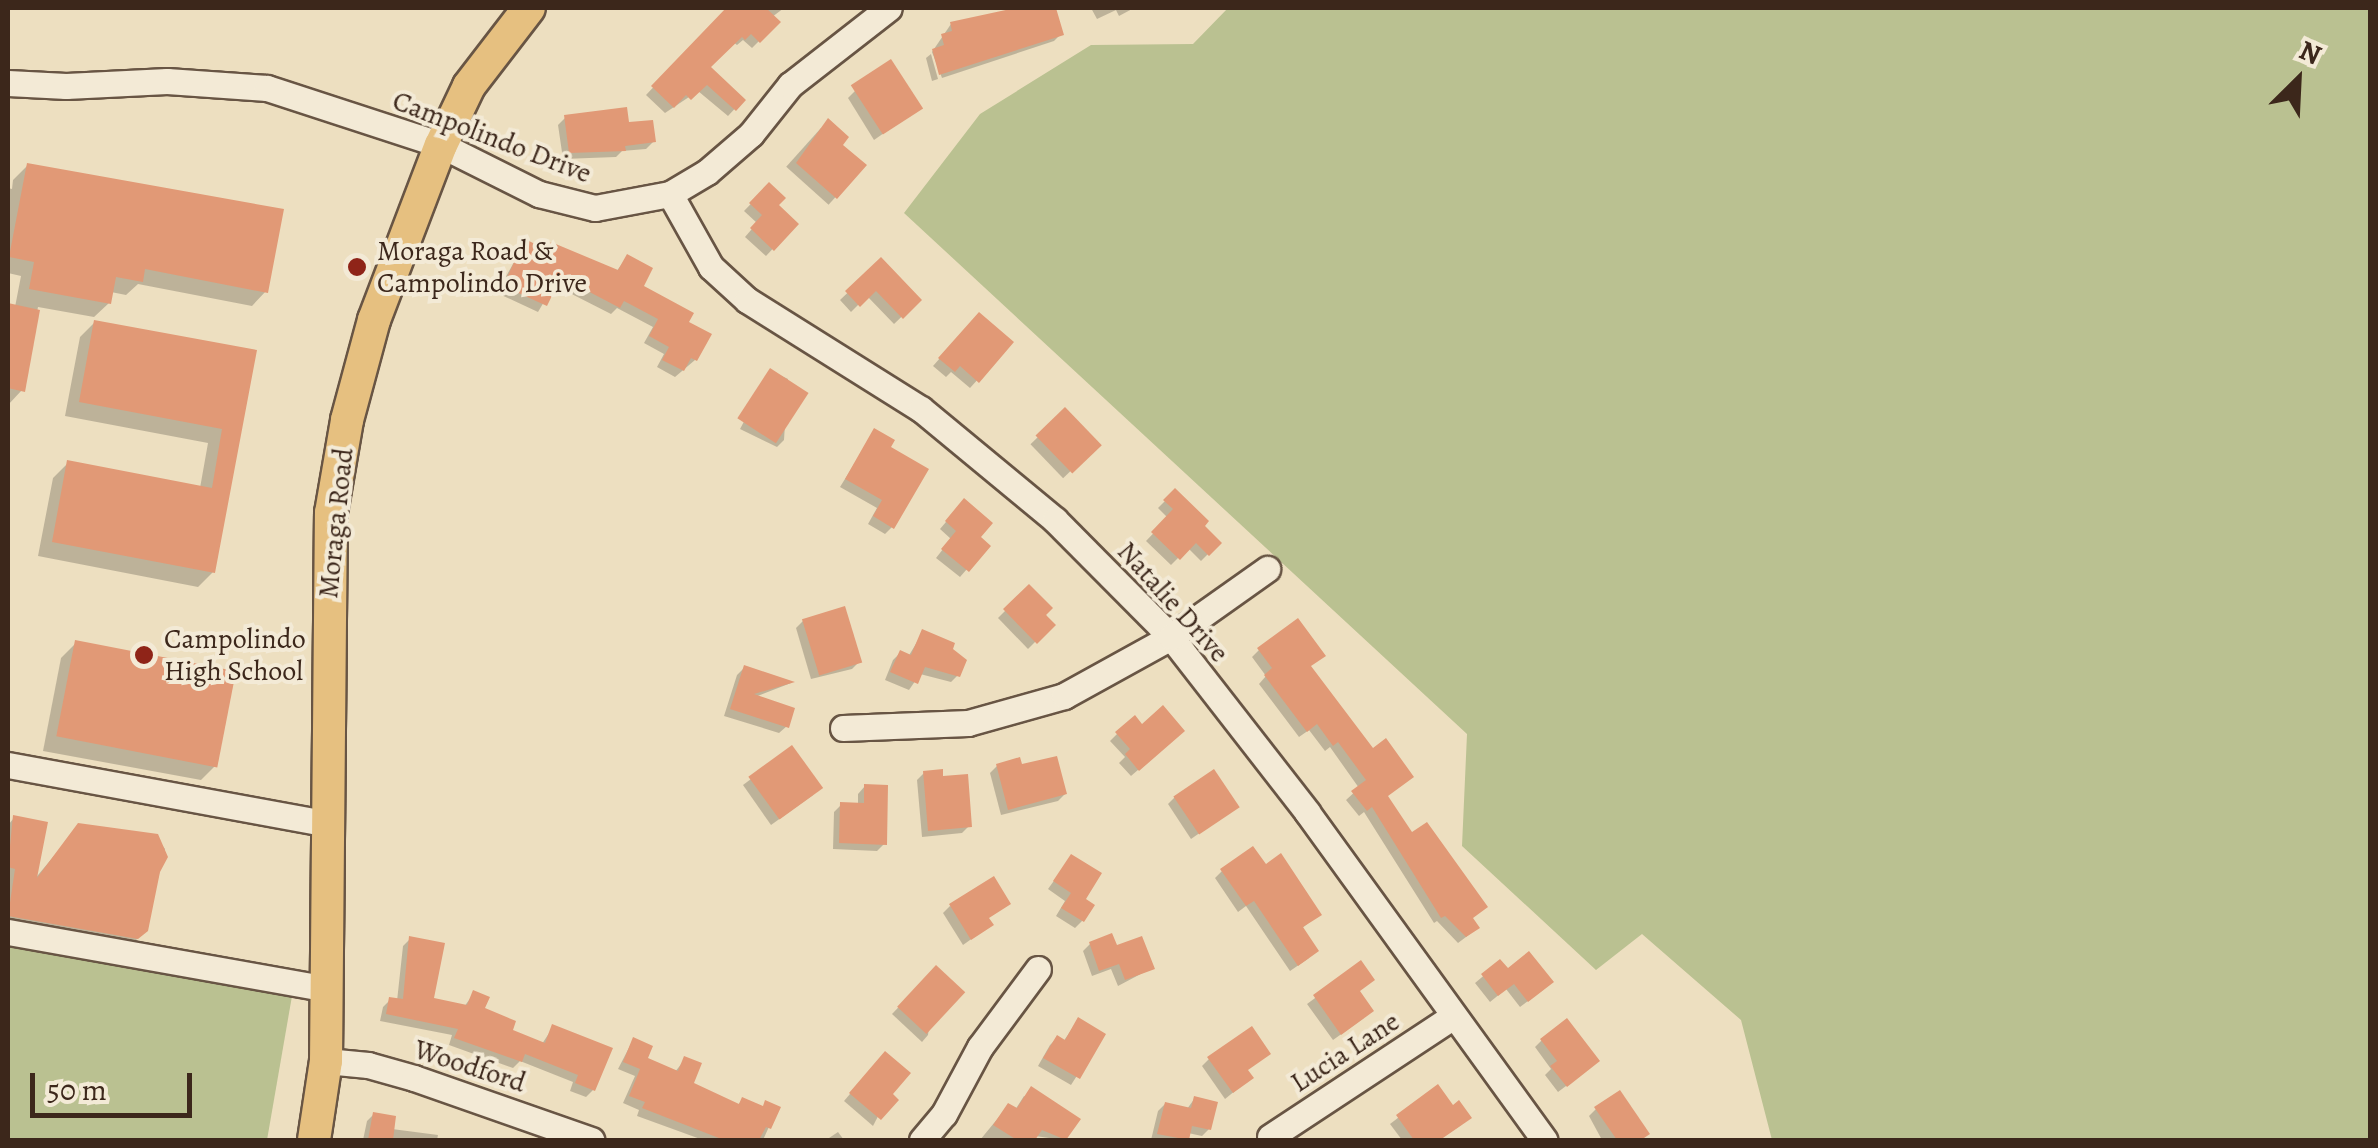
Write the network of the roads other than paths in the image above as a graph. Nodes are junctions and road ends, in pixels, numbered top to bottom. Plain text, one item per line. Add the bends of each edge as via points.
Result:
1 (530, 8) edge
2 (889, 8) edge
3 (8, 83) edge
4 (441, 144) junction
5 (670, 194) junction
6 (1266, 569) dead end
7 (1171, 637) junction
8 (844, 728) dead end
9 (8, 765) edge
10 (329, 824) junction
11 (8, 932) edge
12 (1038, 969) dead end
13 (327, 988) junction
14 (1452, 1018) junction
15 (326, 1061) junction
16 (1270, 1137) dead end
17 (314, 1140) edge
18 (592, 1140) edge
19 (922, 1140) edge
20 (1544, 1140) edge

1 - 4 main road, Moraga Road via 469,86
2 - 5 street, Campolindo Drive via 790,85 722,159
3 - 4 street, Campolindo Drive via 166,81 266,88
4 - 5 street, Campolindo Drive via 562,202 595,208
4 - 10 main road, Moraga Road via 374,320 331,513
5 - 7 street, Natalie Drive via 711,267 746,300 921,409 1055,520
6 - 7 street
7 - 8 street via 1064,696 1015,711 943,725
7 - 14 street, Natalie Drive via 1307,812
9 - 10 street
10 - 13 main road, Moraga Road
11 - 13 street
12 - 19 street
13 - 15 main road, Moraga Road
14 - 16 street, Lucia Lane
14 - 20 street, Natalie Drive
15 - 17 main road, Moraga Road
15 - 18 street, Woodford via 414,1078

